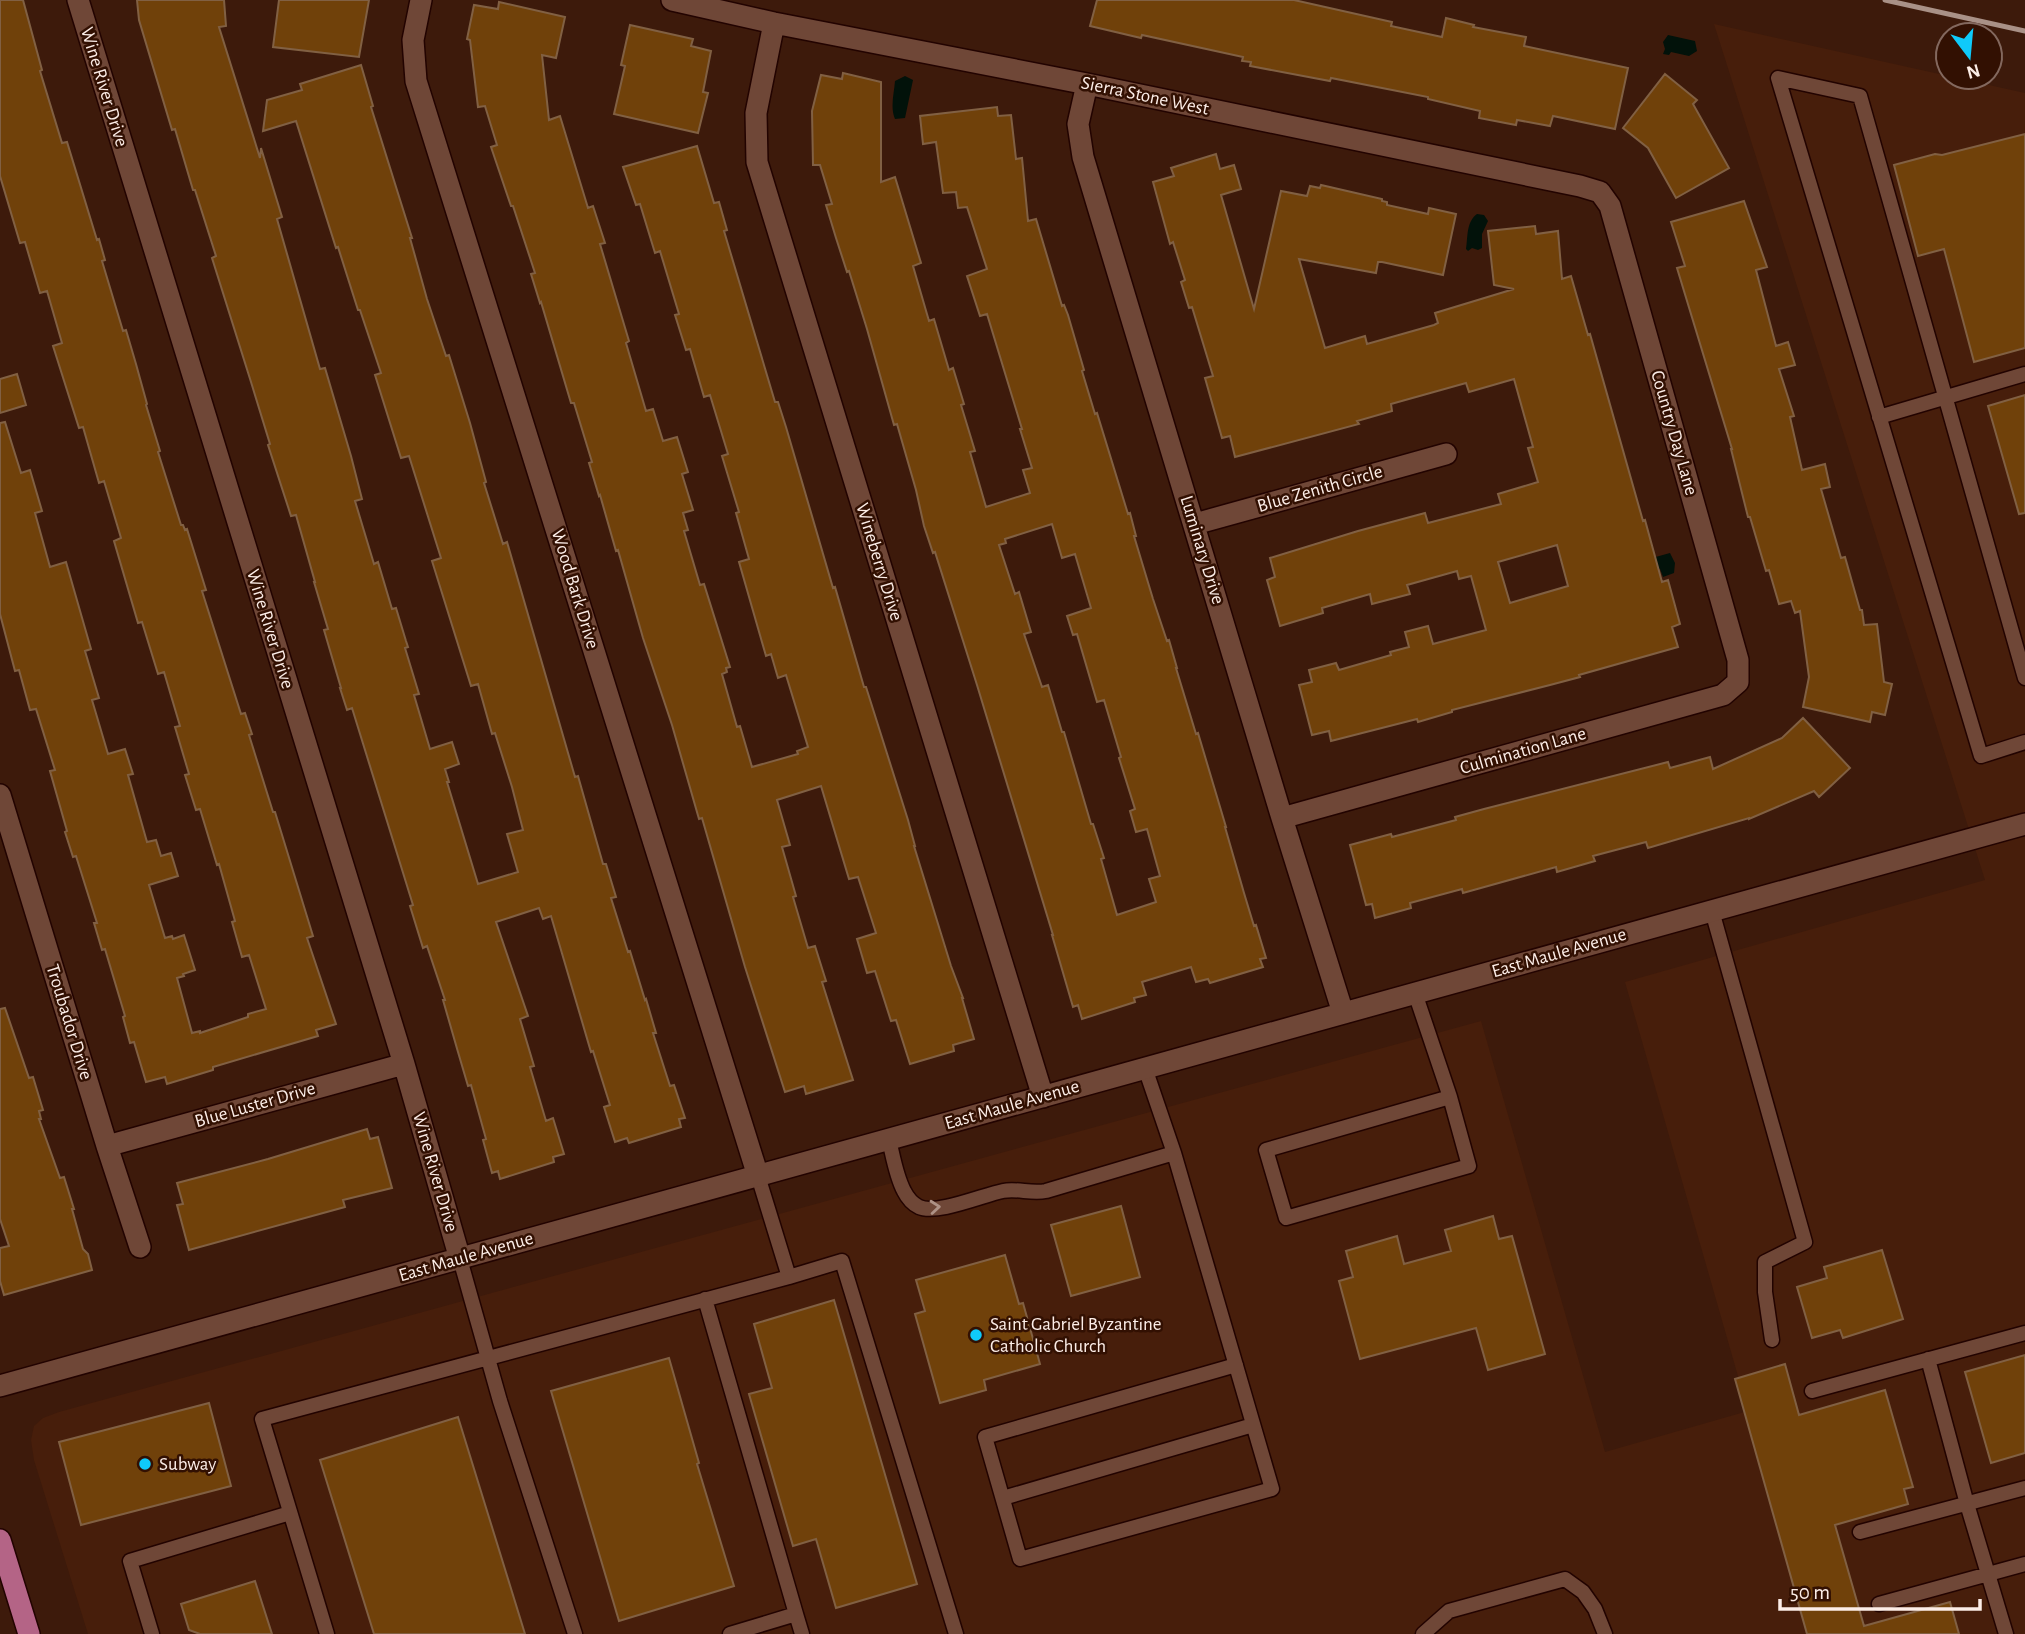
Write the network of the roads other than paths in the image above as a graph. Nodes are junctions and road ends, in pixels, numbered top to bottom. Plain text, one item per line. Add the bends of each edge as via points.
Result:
1 (78, 0) edge
2 (421, 0) edge
3 (672, 0) edge
4 (774, 23) junction
5 (1087, 84) junction
6 (1611, 206) joint
7 (2025, 374) edge
8 (1945, 398) junction
9 (1879, 416) junction
10 (1446, 454) dead end
11 (1195, 524) junction
12 (1738, 660) joint
13 (2025, 678) edge
14 (2025, 742) edge
15 (0, 795) edge
16 (1282, 818) junction
17 (2025, 824) edge
18 (1712, 911) junction
19 (1415, 993) junction
20 (1343, 1013) junction
21 (404, 1064) junction
22 (1145, 1068) junction
23 (1043, 1097) junction
24 (1450, 1097) junction
25 (889, 1140) junction
26 (107, 1146) junction
27 (1174, 1153) junction
28 (758, 1175) junction
29 (141, 1247) dead end
30 (460, 1259) junction
31 (789, 1277) junction
32 (705, 1299) junction
33 (2025, 1333) edge
34 (1772, 1340) dead end
35 (489, 1358) junction
36 (1928, 1359) junction
37 (1236, 1365) junction
38 (0, 1386) edge
39 (1812, 1391) dead end
40 (1253, 1424) junction
41 (2025, 1488) edge
42 (1003, 1498) junction
43 (1967, 1504) junction
44 (290, 1513) junction
45 (1860, 1532) dead end
46 (0, 1540) edge
47 (2025, 1564) edge
48 (1988, 1574) junction
49 (1879, 1604) dead end
50 (796, 1614) junction
51 (29, 1634) edge
52 (152, 1634) edge
53 (327, 1634) edge
54 (575, 1634) edge
55 (730, 1634) edge
56 (802, 1634) edge
57 (956, 1634) edge
58 (1423, 1634) edge
59 (1605, 1634) edge
60 (2006, 1634) edge

1 - 21 street, Wine River Drive
2 - 28 street, Wood Bark Drive via 413,40 416,81
3 - 4 street, Sierra Stone West
4 - 5 street, Sierra Stone West
4 - 23 street, Wineberry Drive via 756,114 757,162
5 - 6 street, Sierra Stone West via 1580,186 1600,192
5 - 11 street, Luminary Drive via 1078,124 1083,157
6 - 12 street, Country Day Lane
7 - 8 lane
8 - 9 lane
8 - 9 lane via 1860,96 1778,78
8 - 13 lane
9 - 14 lane via 1981,756
10 - 11 street, Blue Zenith Circle
11 - 16 street, Luminary Drive
12 - 16 street, Culmination Lane via 1738,682 1723,695
15 - 26 street, Troubador Drive
16 - 20 street, Luminary Drive
17 - 18 street, East Maule Avenue
18 - 19 street, East Maule Avenue
18 - 34 lane via 1805,1242 1765,1262
19 - 20 street, East Maule Avenue
19 - 24 lane
20 - 22 street, East Maule Avenue
21 - 26 street, Blue Luster Drive
21 - 30 street, Wine River Drive
22 - 23 street, East Maule Avenue
22 - 27 lane
23 - 25 street, East Maule Avenue
24 - 24 lane via 1469,1166 1286,1218 1266,1150
25 -> 27 lane via 904,1191 920,1208 931,1209 1006,1190 1046,1191
25 - 28 street, East Maule Avenue
26 - 29 street, Troubador Drive
27 - 37 lane
28 - 30 street, East Maule Avenue
28 - 31 lane
30 - 35 lane
30 - 38 street, East Maule Avenue
31 - 32 lane
31 - 57 lane via 842,1261
32 - 35 lane
32 - 50 lane
33 - 36 lane
35 - 44 lane via 262,1419
35 - 54 lane
36 - 39 lane
36 - 43 lane
37 - 40 lane
37 - 42 lane via 985,1437
40 - 42 lane
40 - 42 lane via 1272,1489 1020,1559
41 - 43 lane
43 - 45 lane
43 - 48 lane
44 - 52 lane via 130,1561
44 - 53 lane
46 - 51 main road
47 - 48 lane
48 - 49 lane
48 - 60 lane
50 - 55 lane
50 - 56 lane
58 - 59 lane via 1449,1611 1565,1579 1583,1592

